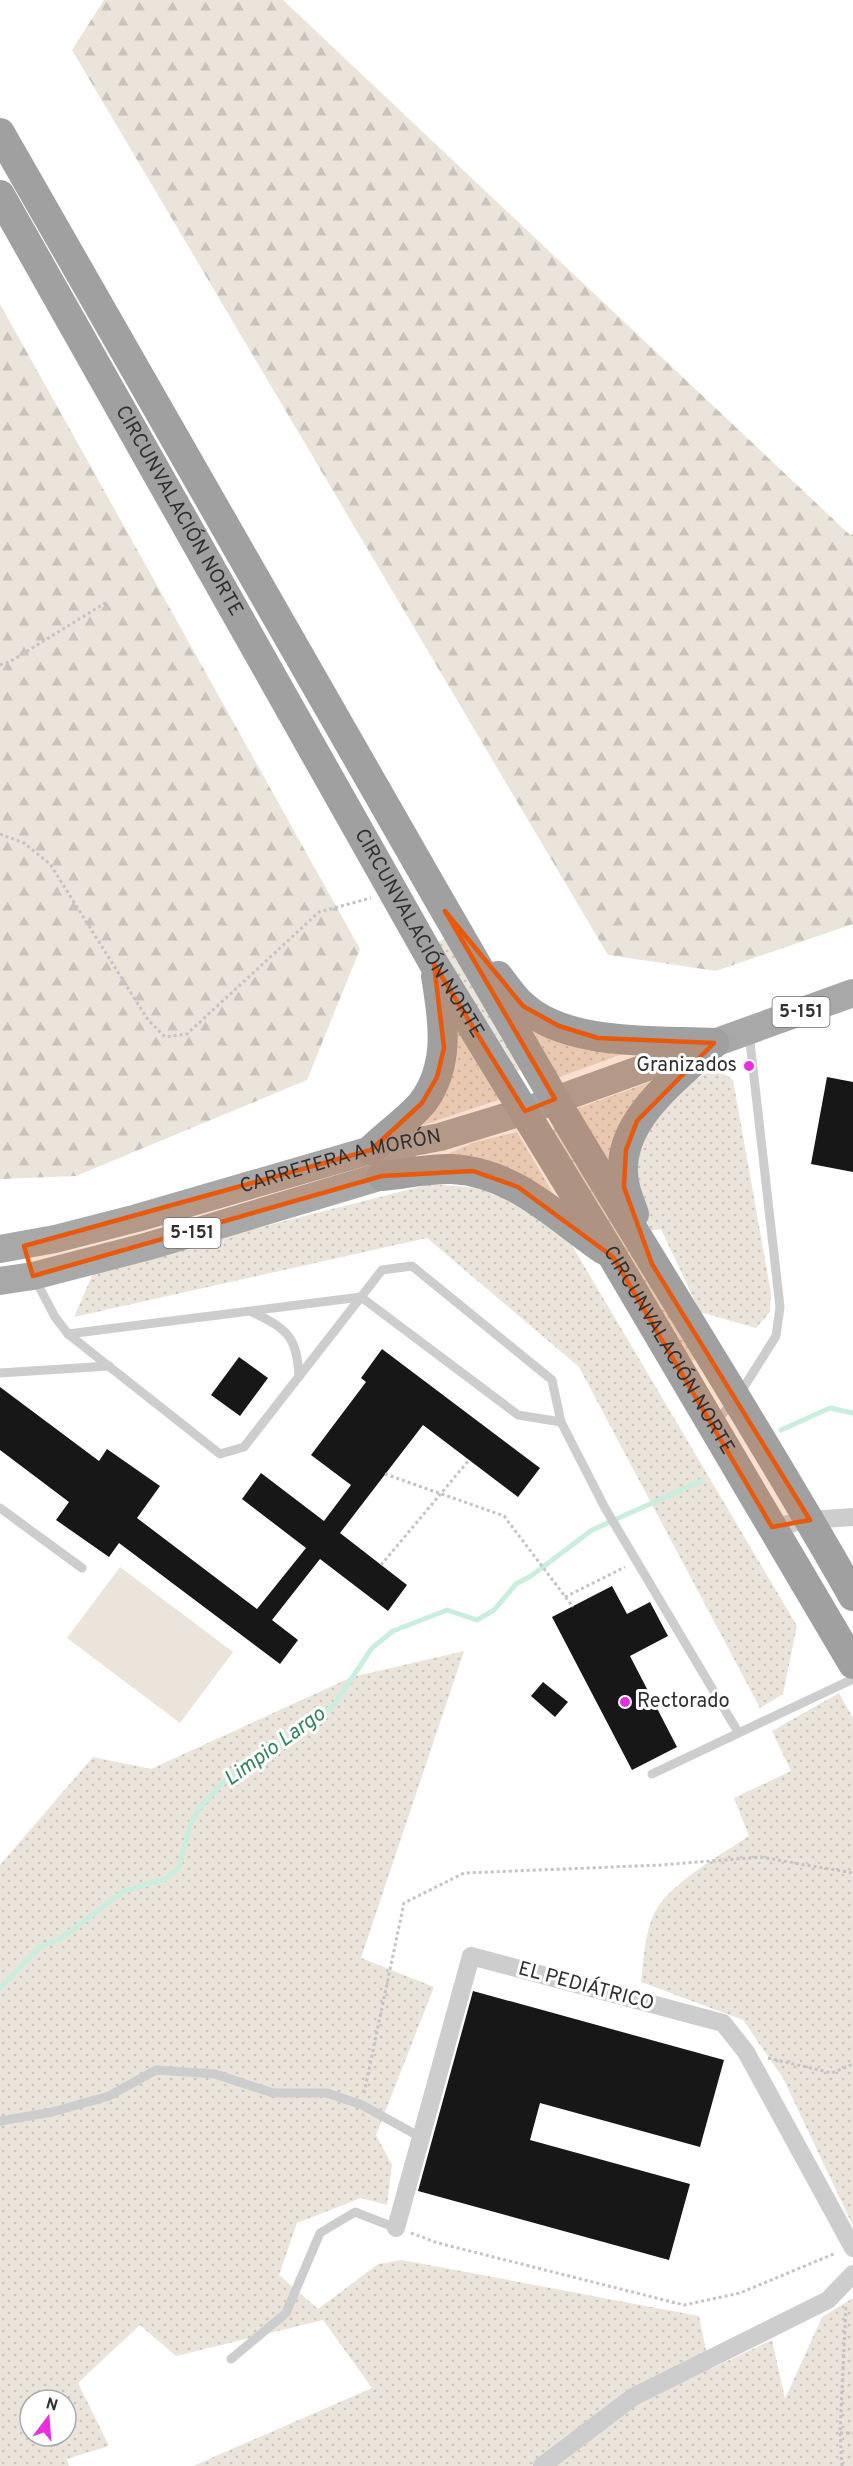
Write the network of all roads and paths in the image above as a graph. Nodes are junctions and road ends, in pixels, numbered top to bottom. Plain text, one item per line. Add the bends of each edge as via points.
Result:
1 (0, 133) edge
2 (0, 195) edge
3 (107, 602) dead end
4 (0, 665) edge
5 (0, 834) edge
6 (394, 893) junction
7 (445, 911) junction
8 (434, 964) junction
9 (853, 993) edge
10 (749, 1031) junction
11 (714, 1043) junction
12 (555, 1099) junction
13 (525, 1111) junction
14 (377, 1163) junction
15 (12, 1248) edge
16 (614, 1257) junction
17 (652, 1264) junction
18 (33, 1276) junction
19 (0, 1281) edge
20 (361, 1297) junction
21 (251, 1311) junction
22 (68, 1334) junction
23 (110, 1366) junction
24 (0, 1373) edge
25 (299, 1377) junction
26 (737, 1398) junction
27 (561, 1422) junction
28 (713, 1425) junction
29 (469, 1460) dead end
30 (385, 1474) dead end
31 (441, 1494) junction
32 (0, 1508) edge
33 (853, 1517) edge
34 (810, 1520) junction
35 (772, 1527) junction
36 (636, 1562) junction
37 (381, 1565) dead end
38 (82, 1568) dead end
39 (853, 1596) edge
40 (565, 1597) junction
41 (573, 1606) dead end
42 (853, 1664) edge
43 (853, 1679) edge
44 (738, 1732) junction
45 (652, 1774) dead end
46 (853, 1874) edge
47 (746, 2052) junction
48 (853, 2064) edge
49 (362, 2105) junction
50 (0, 2121) edge
51 (422, 2138) junction
52 (396, 2228) junction
53 (852, 2248) edge
54 (853, 2275) edge
55 (231, 2360) dead end
56 (840, 2433) junction
57 (853, 2433) edge
58 (542, 2466) edge
59 (842, 2466) edge

1 - 7 highway, CIRCUNVALACIÓN NORTE
2 - 6 highway, CIRCUNVALACIÓN NORTE
3 - 4 path
5 - 6 path via 24,843 50,864 148,1020 165,1037 187,1034 319,912
6 - 8 highway, CIRCUNVALACIÓN NORTE
7 - 11 highway via 523,1006 559,1026 598,1038
7 - 12 highway, CIRCUNVALACIÓN NORTE
8 - 13 highway, CIRCUNVALACIÓN NORTE
8 - 14 highway via 444,1048 437,1077
9 - 10 main road, 5-151
10 - 11 main road, 5-151
10 - 26 lane via 780,1307 776,1336
11 - 12 main road, 5-151
11 - 17 highway via 659,1094 637,1121 626,1150 624,1186
12 - 13 main road, 5-151
12 - 17 highway, CIRCUNVALACIÓN NORTE
13 - 14 main road, CARRETERA A MORÓN / 5-151 via 440,1137
13 - 16 highway, CIRCUNVALACIÓN NORTE
14 - 15 main road, CARRETERA A MORÓN / 5-151
14 - 16 highway via 474,1171 518,1187
14 - 18 main road, CARRETERA A MORÓN / 5-151 via 149,1246
15 - 18 main road
16 - 28 highway, CIRCUNVALACIÓN NORTE
17 - 26 highway, CIRCUNVALACIÓN NORTE
18 - 19 main road, CARRETERA A MORÓN / 5-151
18 - 22 lane
20 - 21 lane
20 - 25 lane
20 - 27 lane via 518,1415
20 - 27 lane via 382,1270 412,1266 552,1380
21 - 22 lane
21 - 25 lane via 290,1338 297,1352
22 - 23 lane
23 - 24 lane
23 - 25 lane via 220,1454 244,1447
26 - 28 lane
26 - 34 highway, CIRCUNVALACIÓN NORTE
27 - 36 lane
28 - 35 highway, CIRCUNVALACIÓN NORTE
29 - 31 path
30 - 31 path
31 - 37 path
31 - 40 path via 504,1516
32 - 38 lane
33 - 34 street
34 - 35 street
34 - 39 highway, CIRCUNVALACIÓN NORTE
35 - 42 highway, CIRCUNVALACIÓN NORTE
36 - 40 path
36 - 44 lane
40 - 41 path
43 - 44 lane
44 - 45 lane
46 - 49 path via 760,1857 464,1873 404,1903
47 - 48 path via 832,2073
47 - 51 street, EL PEDIÁTRICO via 723,2023 471,1956
47 - 53 street, EL PEDIÁTRICO
49 - 50 lane via 327,2093 273,2093 215,2074 156,2070 109,2096
49 - 51 lane
51 - 52 street, EL PEDIÁTRICO
52 - 53 path via 438,2243 684,2305 740,2293
52 - 55 lane via 355,2212 320,2233 286,2313
54 - 56 path via 846,2304
54 - 58 street via 828,2300 633,2397
56 - 57 path
56 - 59 path

